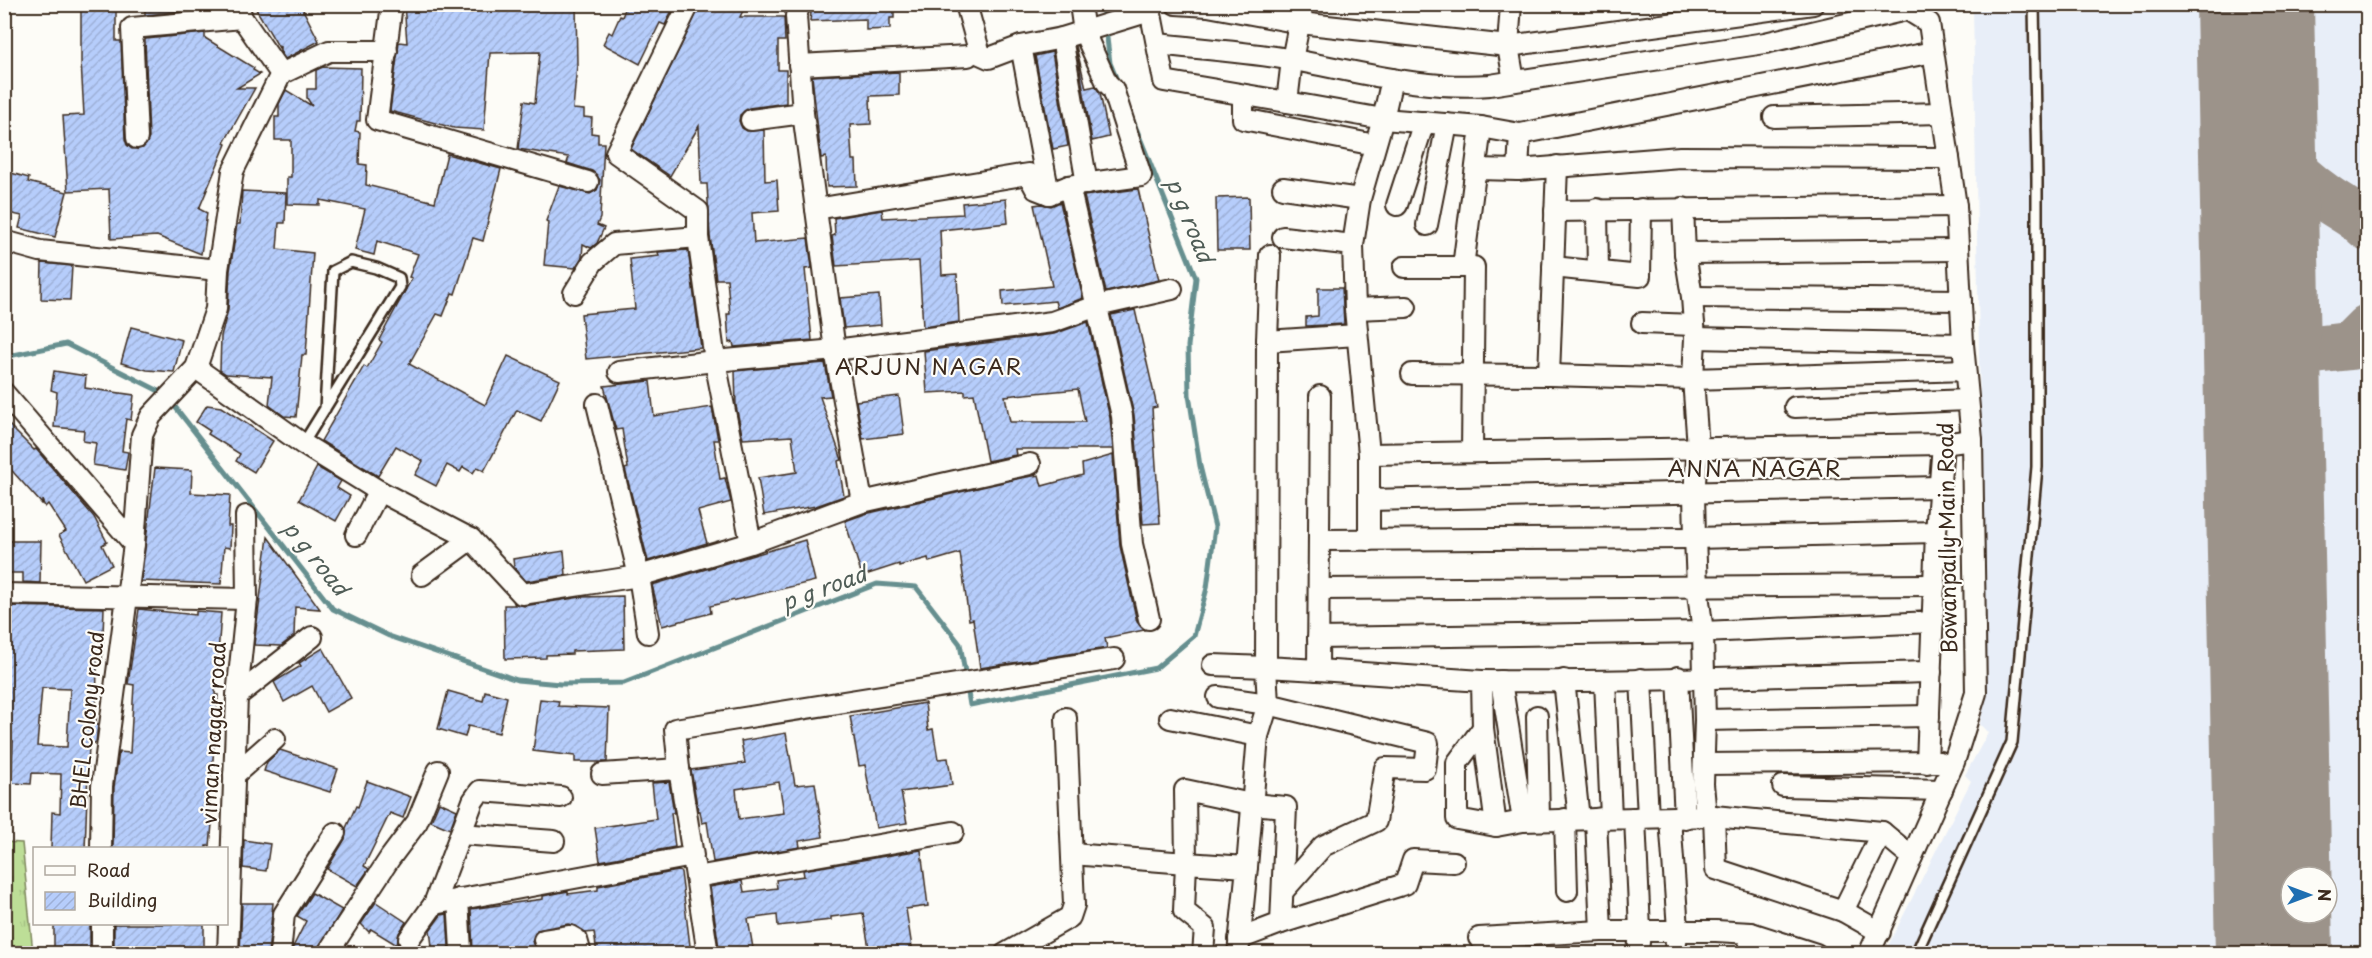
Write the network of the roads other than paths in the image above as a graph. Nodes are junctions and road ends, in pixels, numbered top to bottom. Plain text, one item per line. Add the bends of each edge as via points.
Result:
1 (392, 4) edge
2 (689, 4) edge
3 (800, 4) edge
4 (966, 4) edge
5 (1080, 4) edge
6 (1176, 4) edge
7 (1511, 4) edge
8 (1813, 4) edge
9 (2034, 4) edge
10 (1902, 7) edge
11 (1149, 8) edge
12 (240, 11) edge
13 (1301, 14) edge
14 (1086, 32) junction
15 (1062, 38) junction
16 (1157, 44) junction
17 (1021, 46) junction
18 (1508, 46) junction
19 (387, 51) junction
20 (1933, 52) junction
21 (968, 56) dead end
22 (1292, 60) junction
23 (799, 65) junction
24 (281, 74) junction
25 (1392, 79) junction
26 (1514, 81) junction
27 (1243, 95) junction
28 (1287, 102) junction
29 (803, 113) junction
30 (1942, 113) junction
31 (1774, 117) dead end
32 (1383, 119) junction
33 (751, 120) dead end
34 (1424, 122) junction
35 (1447, 124) junction
36 (1481, 127) junction
37 (1520, 134) junction
38 (137, 138) dead end
39 (1375, 145) junction
40 (1949, 158) junction
41 (1557, 166) junction
42 (1476, 169) junction
43 (1518, 170) junction
44 (588, 182) dead end
45 (1078, 185) junction
46 (1283, 188) dead end
47 (1049, 194) junction
48 (1359, 199) junction
49 (1397, 205) dead end
50 (1956, 206) junction
51 (1641, 208) junction
52 (1683, 208) junction
53 (816, 209) junction
54 (1597, 209) junction
55 (1555, 211) junction
56 (1427, 225) dead end
57 (698, 237) junction
58 (1283, 237) dead end
59 (4, 241) edge
60 (1353, 244) junction
61 (1959, 250) junction
62 (1685, 253) junction
63 (1270, 255) dead end
64 (1404, 267) dead end
65 (1463, 267) junction
66 (1553, 267) junction
67 (218, 270) junction
68 (1598, 271) junction
69 (1172, 289) dead end
70 (574, 293) dead end
71 (1692, 297) junction
72 (1961, 300) junction
73 (1097, 306) junction
74 (1406, 308) dead end
75 (1354, 309) junction
76 (1642, 323) dead end
77 (1695, 332) junction
78 (1357, 335) junction
79 (1267, 341) junction
80 (1963, 344) junction
81 (835, 351) junction
82 (715, 361) junction
83 (196, 368) junction
84 (1965, 370) junction
85 (619, 372) dead end
86 (1412, 374) dead end
87 (1473, 375) junction
88 (1548, 375) junction
89 (1693, 379) junction
90 (4, 393) edge
91 (1320, 396) dead end
92 (1968, 400) junction
93 (597, 404) dead end
94 (1795, 407) dead end
95 (325, 409) junction
96 (1972, 441) junction
97 (303, 444) junction
98 (1943, 444) junction
99 (1698, 447) junction
100 (1472, 452) junction
101 (1369, 454) junction
102 (1030, 464) dead end
103 (1938, 487) junction
104 (379, 491) junction
105 (1694, 494) junction
106 (1369, 500) junction
107 (862, 502) junction
108 (246, 516) dead end
109 (1936, 532) junction
110 (356, 535) dead end
111 (1695, 538) junction
112 (471, 539) junction
113 (1320, 540) junction
114 (1369, 540) junction
115 (751, 543) junction
116 (134, 544) junction
117 (422, 575) dead end
118 (639, 576) junction
119 (1935, 585) junction
120 (1697, 586) junction
121 (1319, 590) junction
122 (4, 594) edge
123 (126, 597) junction
124 (247, 599) junction
125 (1149, 619) dead end
126 (1933, 622) junction
127 (1703, 632) junction
128 (648, 633) dead end
129 (312, 637) dead end
130 (1318, 638) junction
131 (1114, 659) dead end
132 (1213, 665) dead end
133 (1266, 668) junction
134 (1318, 670) junction
135 (1931, 672) junction
136 (1703, 677) junction
137 (1678, 678) junction
138 (1641, 679) junction
139 (1564, 680) junction
140 (1492, 681) junction
141 (1605, 681) junction
142 (237, 696) junction
143 (1218, 697) dead end
144 (1268, 704) junction
145 (1537, 716) dead end
146 (1929, 716) junction
147 (1066, 718) dead end
148 (1170, 718) dead end
149 (1706, 720) junction
150 (1483, 728) junction
151 (1258, 736) junction
152 (275, 739) dead end
153 (1954, 762) junction
154 (1927, 763) junction
155 (1704, 764) junction
156 (679, 770) junction
157 (438, 771) dead end
158 (602, 774) dead end
159 (234, 775) junction
160 (1783, 786) dead end
161 (1942, 790) junction
162 (561, 797) dead end
163 (1251, 804) junction
164 (1714, 816) junction
165 (1635, 818) junction
166 (1678, 818) junction
167 (1580, 819) junction
168 (1531, 820) junction
169 (1496, 826) junction
170 (953, 832) dead end
171 (1882, 832) junction
172 (335, 833) dead end
173 (461, 834) junction
174 (554, 841) dead end
175 (101, 847) edge
176 (1072, 854) junction
177 (693, 856) junction
178 (1912, 858) junction
179 (1186, 862) junction
180 (1454, 862) dead end
181 (1246, 867) junction
182 (696, 877) junction
183 (1284, 890) junction
184 (1568, 891) dead end
185 (458, 899) junction
186 (434, 904) junction
187 (1843, 911) junction
188 (1281, 923) junction
189 (102, 925) edge
190 (1678, 929) junction
191 (1640, 930) junction
192 (1601, 931) junction
193 (1880, 932) junction
194 (1751, 933) junction
195 (1479, 938) dead end
196 (409, 939) dead end
197 (544, 940) dead end
198 (1239, 946) edge
199 (102, 954) edge
200 (228, 954) edge
201 (280, 954) edge
202 (327, 954) edge
203 (458, 954) edge
204 (581, 954) edge
205 (708, 954) edge
206 (1005, 954) edge
207 (1203, 954) edge
208 (1638, 954) edge
209 (1674, 954) edge
210 (1748, 954) edge
211 (1816, 954) edge
212 (1869, 954) edge
213 (1916, 954) edge

1 - 19 street
2 - 57 street via 616,153 698,211
3 - 23 street via 796,16
4 - 17 street via 980,54 988,58
5 - 14 street
6 - 13 street
7 - 18 street
8 - 18 street
9 - 213 lane via 2037,467 2012,742
10 - 20 street, Bowanpally Main Road via 1929,24
10 - 26 street via 1765,43
11 - 14 street
11 - 16 street
12 - 24 street
12 - 38 street via 132,28
13 - 18 street
13 - 22 street
14 - 15 street
14 - 45 street via 1113,89 1141,176
15 - 17 street
15 - 45 street
16 - 22 street
16 - 27 street via 1164,81
17 - 47 street
18 - 26 street
19 - 24 street via 329,51
19 - 44 street via 377,120
20 - 30 street, Bowanpally Main Road
20 - 37 street
21 - 23 street
22 - 25 street
22 - 28 street
23 - 29 street
24 - 67 street via 233,171
25 - 26 street via 1456,87
25 - 32 street
27 - 28 street
27 - 39 street via 1243,119
28 - 32 street
29 - 33 street
29 - 53 street
30 - 31 street
30 - 40 street, Bowanpally Main Road
32 - 34 street
32 - 39 street
34 - 35 street
34 - 49 street
35 - 36 street
35 - 56 street
36 - 37 street
36 - 42 street
37 - 43 street
39 - 48 street
40 - 41 street via 1680,157
40 - 50 street, Bowanpally Main Road
41 - 43 street
41 - 55 street
42 - 43 street
42 - 65 street
45 - 47 street
45 - 73 street
46 - 48 street
47 - 53 street via 1036,189 1028,174
48 - 60 street
50 - 52 street
50 - 61 street, Bowanpally Main Road
51 - 52 street
51 - 54 street
51 - 68 street via 1640,276
52 - 62 street
53 - 81 street
54 - 55 street
54 - 68 street
55 - 66 street
57 - 70 street via 614,244 593,262
57 - 82 street
58 - 60 street
59 - 67 street via 40,251
60 - 75 street
61 - 62 street
61 - 72 street, Bowanpally Main Road
62 - 71 street
63 - 79 street
64 - 65 street
65 - 87 street via 1474,267
66 - 68 street
66 - 88 street
67 - 83 street via 216,309
69 - 73 street
71 - 72 street
71 - 77 street
72 - 80 street, Bowanpally Main Road
73 - 81 street via 1052,322
73 - 125 street via 1122,416 1131,544
74 - 75 street
75 - 78 street
76 - 77 street
77 - 80 street
77 - 89 street
78 - 79 street
78 - 101 street
79 - 133 street
80 - 84 street, Bowanpally Main Road
81 - 82 street
81 - 107 street
82 - 85 street
82 - 115 street
83 - 97 street
83 - 116 street, BHEL colony road via 151,416 142,435
84 - 89 street
84 - 92 street, Bowanpally Main Road
86 - 87 street
87 - 88 street
87 - 100 street
88 - 89 street
89 - 99 street
90 - 116 street
91 - 113 street
92 - 94 street
92 - 96 street, Bowanpally Main Road
93 - 118 street
95 - 95 lane via 333,271 351,262 399,278 400,287
95 - 97 lane
96 - 98 street
96 - 153 street, Bowanpally Main Road via 1976,693
97 - 104 street
98 - 99 street
98 - 103 street
99 - 100 street
99 - 105 street
100 - 101 street
101 - 106 street
102 - 107 street
103 - 105 street
103 - 109 street
104 - 110 street
104 - 112 street
105 - 106 street
105 - 111 street
106 - 114 street
107 - 115 street
108 - 124 street, viman nagar road
109 - 111 street
109 - 119 street
111 - 114 street
111 - 120 street
112 - 117 street
112 - 118 street via 522,594
113 - 114 street
113 - 121 street
115 - 118 street
116 - 123 street, BHEL colony road
118 - 128 street
119 - 120 street
119 - 126 street
120 - 121 street
120 - 127 street
121 - 130 street
122 - 123 street
123 - 124 street
123 - 175 street, BHEL colony road via 102,786
124 - 142 street, viman nagar road
126 - 127 street
126 - 135 street
127 - 130 street
127 - 136 street
129 - 142 street
130 - 134 street
131 - 156 street via 675,729
132 - 133 street
133 - 134 street
133 - 144 street
134 - 140 street
135 - 136 street
135 - 146 street
136 - 137 street
136 - 149 street
137 - 138 street
137 - 166 street
138 - 141 street
138 - 165 street via 1647,817
139 - 140 street
139 - 141 street
139 - 167 street
140 - 150 street
140 - 168 street
141 - 167 street via 1611,817
142 - 159 street, viman nagar road
143 - 144 street
144 - 151 street
144 - 183 street via 1428,743 1425,769 1385,768 1376,821 1323,846
145 - 168 street
146 - 149 street
146 - 154 street
147 - 176 street
148 - 151 street
149 - 155 street
150 - 169 street
150 - 169 street via 1457,763 1457,819
151 - 163 street
152 - 159 street
153 - 154 street
153 - 161 street, Bowanpally Main Road
154 - 155 street
155 - 164 street via 1706,816
156 - 158 street
156 - 177 street
157 - 202 street via 417,822
159 - 200 street, viman nagar road
160 - 161 street
161 - 178 street, Bowanpally Main Road
162 - 173 street via 480,791
163 - 179 street via 1185,790
163 - 181 street
163 - 183 street via 1286,807
164 - 166 street
164 - 171 street
164 - 187 street via 1716,869
165 - 166 street
165 - 167 street
165 - 191 street
166 - 190 street
167 - 168 street
167 - 184 street
167 - 192 street
168 - 169 street
170 - 182 street
171 - 178 street
171 - 187 street
172 - 201 street via 284,914
173 - 174 street
173 - 186 street
176 - 179 street
176 - 206 street via 1074,905 1070,917
177 - 182 street
177 - 185 street
178 - 193 street, Bowanpally Main Road
179 - 181 street
179 - 207 street via 1184,911 1205,928
180 - 188 street via 1413,860 1405,884
181 - 198 street
182 - 205 street
183 - 188 street
185 - 186 street
185 - 203 street
186 - 196 street
187 - 193 street
188 - 198 street
189 - 199 street
190 - 191 street
190 - 194 street
190 - 209 street
191 - 192 street
191 - 208 street
192 - 195 street
193 - 212 street, Bowanpally Main Road
194 - 210 street
194 - 211 street
197 - 204 street via 570,936 576,940

